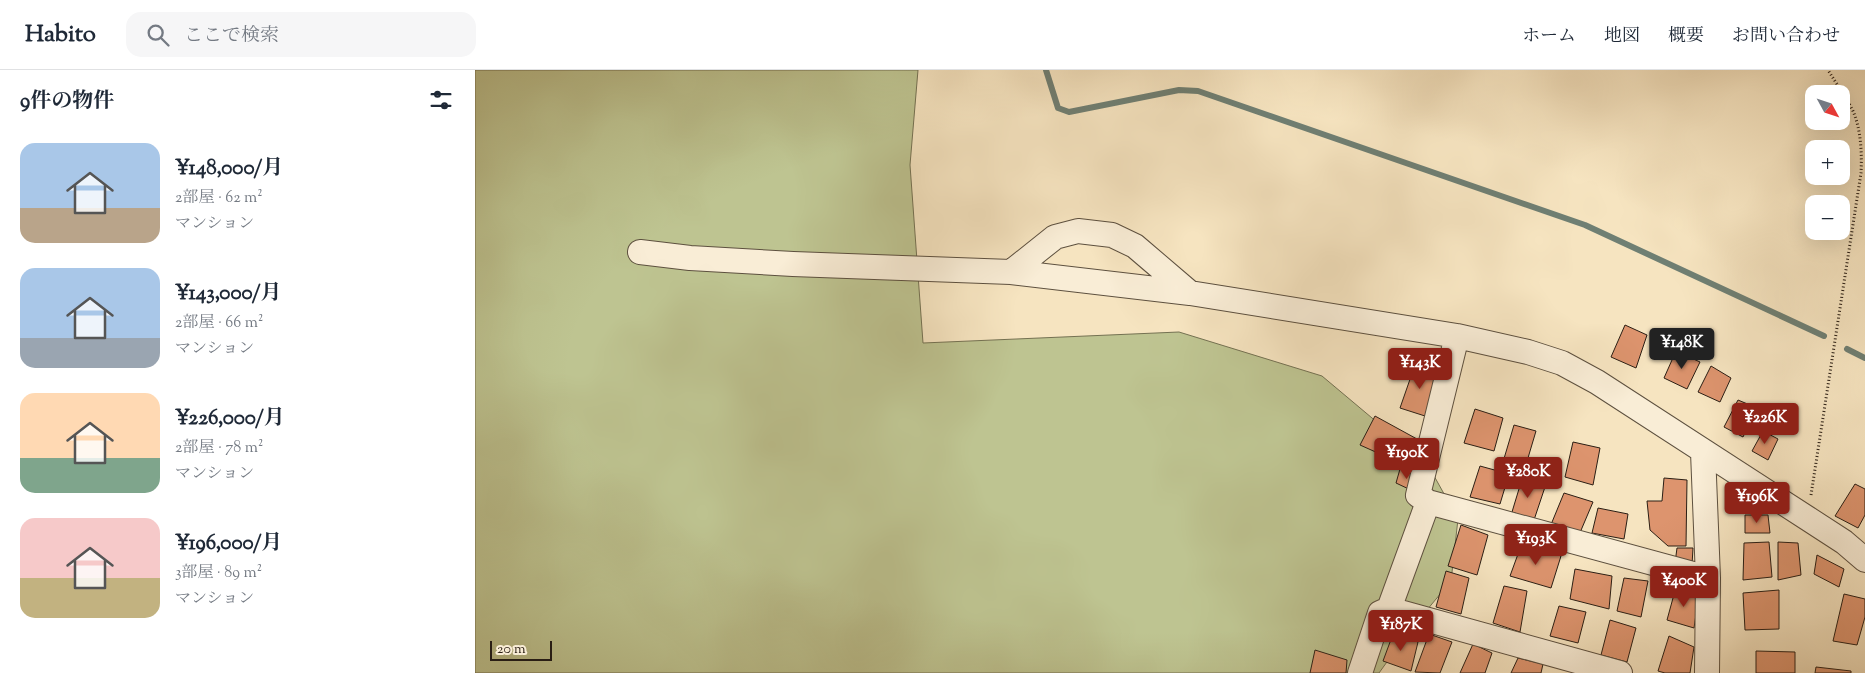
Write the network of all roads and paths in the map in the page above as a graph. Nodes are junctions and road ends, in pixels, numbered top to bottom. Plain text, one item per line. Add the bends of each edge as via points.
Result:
1 (1828, 70) edge
2 (641, 252) dead end
3 (1011, 272) junction
4 (1191, 293) junction
5 (1457, 336) junction
6 (1703, 452) junction
7 (1428, 502) junction
8 (1807, 518) junction
9 (1865, 560) edge
10 (1708, 578) junction
11 (1389, 609) junction
12 (1360, 673) edge
13 (1621, 673) edge
14 (1707, 673) edge

1 - 8 path via 1853,111 1862,157
2 - 3 street via 793,264
3 - 4 street
3 - 4 street via 1055,237 1078,231 1112,235 1135,246
4 - 5 street
5 - 6 street via 1562,363 1597,382
5 - 7 street via 1419,495
6 - 8 street
6 - 10 street
7 - 10 street
7 - 11 street
8 - 9 street
10 - 14 street
11 - 12 street via 1380,613
11 - 13 street

